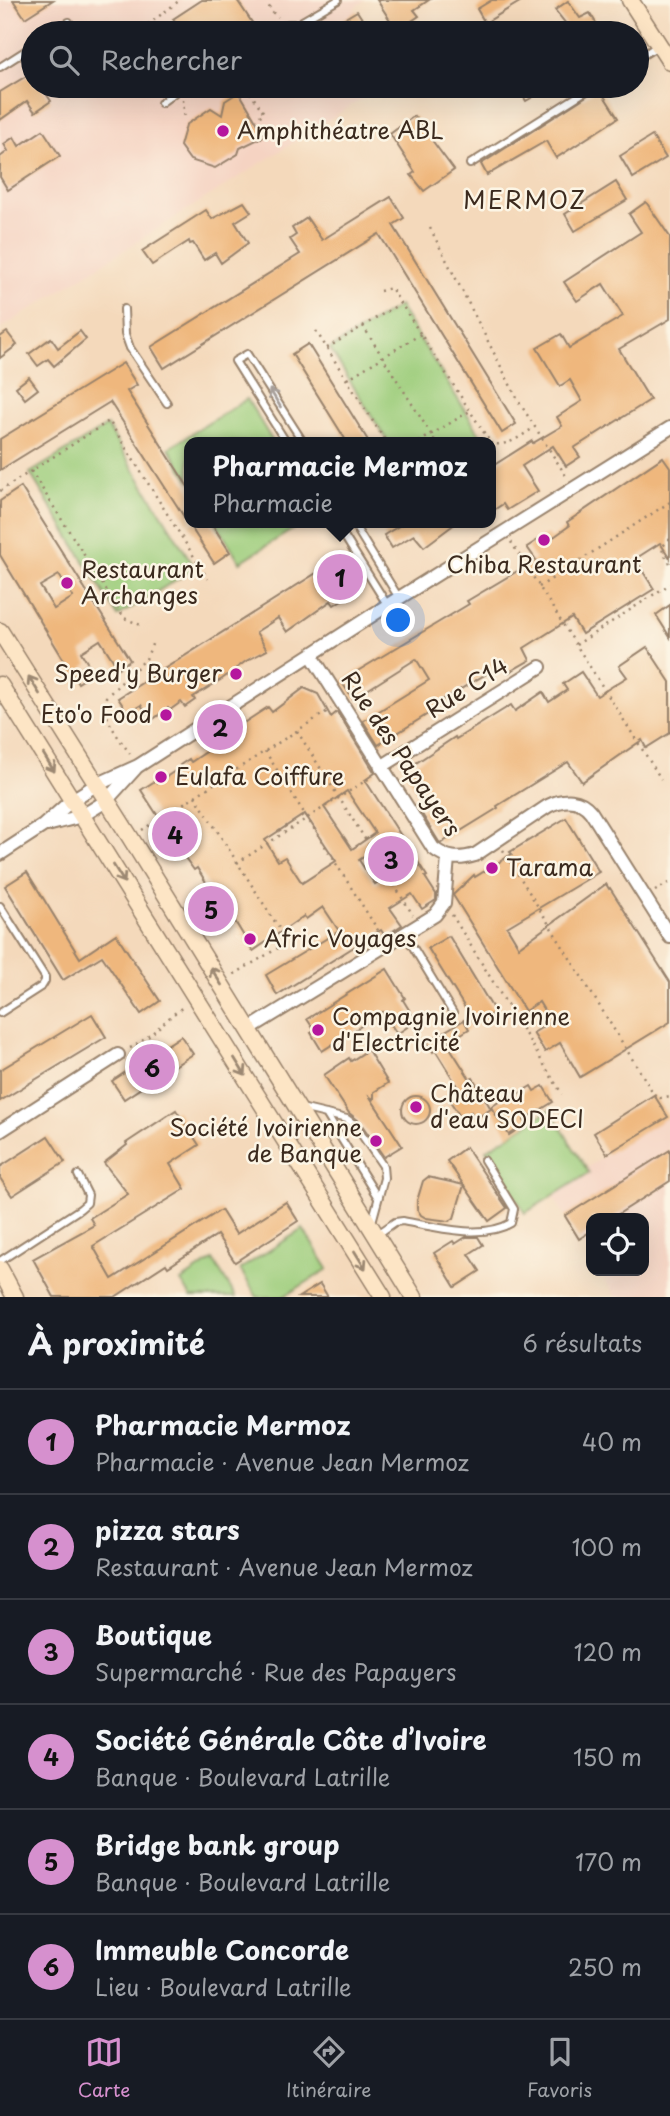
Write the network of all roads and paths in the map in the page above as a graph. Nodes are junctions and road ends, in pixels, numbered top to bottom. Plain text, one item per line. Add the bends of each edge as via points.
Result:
1 (180, 0) edge
2 (266, 0) edge
3 (338, 0) edge
4 (630, 0) edge
5 (155, 21) edge
6 (284, 21) edge
7 (303, 21) edge
8 (644, 21) edge
9 (649, 29) edge
10 (659, 45) junction
11 (649, 51) edge
12 (21, 54) edge
13 (670, 62) edge
14 (0, 67) edge
15 (167, 98) edge
16 (184, 98) edge
17 (254, 98) edge
18 (575, 98) edge
19 (161, 103) dead end
20 (257, 118) dead end
21 (185, 120) dead end
22 (470, 164) dead end
23 (430, 228) dead end
24 (380, 291) dead end
25 (401, 303) junction
26 (124, 309) dead end
27 (363, 326) junction
28 (316, 331) dead end
29 (421, 334) junction
30 (327, 348) junction
31 (383, 357) junction
32 (347, 379) junction
33 (167, 403) dead end
34 (470, 411) junction
35 (536, 427) junction
36 (670, 428) edge
37 (432, 435) junction
38 (283, 437) edge
39 (300, 437) edge
40 (383, 437) edge
41 (428, 437) edge
42 (487, 437) edge
43 (496, 445) edge
44 (31, 471) junction
45 (574, 488) junction
46 (0, 491) edge
47 (670, 502) edge
48 (339, 528) edge
49 (356, 528) edge
50 (505, 533) junction
51 (670, 539) edge
52 (670, 564) edge
53 (208, 579) dead end
54 (670, 584) edge
55 (539, 587) junction
56 (399, 598) junction
57 (388, 606) junction
58 (143, 626) dead end
59 (0, 631) edge
60 (153, 642) dead end
61 (576, 645) junction
62 (312, 656) junction
63 (540, 667) dead end
64 (0, 685) edge
65 (341, 703) junction
66 (297, 731) junction
67 (265, 751) junction
68 (138, 766) junction
69 (382, 769) junction
70 (661, 779) dead end
71 (96, 785) junction
72 (195, 796) junction
73 (339, 798) junction
74 (72, 800) junction
75 (106, 801) junction
76 (82, 816) junction
77 (307, 818) junction
78 (43, 826) junction
79 (130, 837) junction
80 (498, 841) junction
81 (0, 854) edge
82 (448, 858) junction
83 (237, 863) junction
84 (670, 882) edge
85 (645, 897) junction
86 (444, 903) junction
87 (0, 906) edge
88 (419, 925) junction
89 (404, 934) junction
90 (670, 937) edge
91 (387, 944) junction
92 (220, 983) junction
93 (181, 1008) dead end
94 (0, 1013) edge
95 (453, 1013) dead end
96 (249, 1029) junction
97 (118, 1055) joint
98 (562, 1094) dead end
99 (670, 1096) edge
100 (296, 1107) junction
101 (325, 1113) junction
102 (0, 1131) edge
103 (484, 1160) dead end
104 (78, 1175) dead end
105 (378, 1198) junction
106 (373, 1231) junction
107 (0, 1261) edge
108 (0, 1269) edge
109 (9, 1294) edge
110 (383, 1297) edge
111 (414, 1297) edge

1 - 5 path
2 - 6 path
3 - 7 lane
4 - 8 main road
9 - 10 main road
10 - 11 lane
10 - 13 main road
12 - 14 lane
15 - 19 lane
16 - 21 path
17 - 20 path via 264,113
18 - 22 lane
23 - 35 path
24 - 25 path via 391,288
25 - 27 path
25 - 29 path
26 - 33 lane via 124,334 130,348
27 - 30 path
27 - 31 path
28 - 30 path
29 - 31 path
29 - 34 path
30 - 32 path
31 - 32 path
31 - 37 path
32 - 40 path
34 - 37 path
34 - 42 path
35 - 43 path
35 - 45 path
36 - 45 street
37 - 41 path
39 -> 38 lane via 247,354 235,361
44 - 46 path
44 - 53 path via 109,421
44 - 58 path via 124,618
45 - 50 street
47 - 55 path
48 - 57 lane
49 - 56 lane
50 - 55 path
50 - 56 street
51 - 52 path via 662,547
54 - 61 path
55 - 61 path
56 - 57 street
57 - 62 street
71 -> 59 main road
60 - 68 path via 146,659 104,704
61 - 70 path
62 - 65 street, Rue des Papayers
62 - 68 street
63 - 69 street, Rue C14
64 -> 74 main road
65 - 66 path
65 - 69 street, Rue des Papayers
66 - 67 path
66 - 73 path
67 - 72 path
67 - 77 path
68 - 71 street
68 - 75 street
69 - 73 path
69 - 82 street, Rue des Papayers via 433,848
71 - 74 street
71 - 75 main road
72 - 79 path
72 - 83 path
73 - 77 path
73 - 88 path
74 - 76 main road
74 - 78 street
75 - 76 street
75 - 79 main road
76 - 78 street
76 -> 110 main road
77 - 83 path
77 - 91 path
78 - 81 street
92 -> 79 main road
80 - 82 street, Rue des Papayers via 475,855
80 - 85 street, Rue des Papayers via 548,806 573,801 586,806
80 - 99 path via 654,1094
82 - 86 street
83 - 92 path via 286,939
84 - 85 path
85 - 90 street, Rue des Papayers
86 - 88 street
86 - 98 path
87 - 94 lane via 46,981
88 - 89 street
89 - 91 street
89 - 95 lane
91 - 96 street
92 - 96 main road
93 - 97 path via 147,1038
96 - 100 main road
97 - 102 street
100 - 101 lane
100 - 106 main road
101 - 105 lane
101 - 105 lane via 355,1125 383,1166
103 - 106 lane via 514,1209 511,1223 498,1230 457,1231 403,1221
104 - 107 lane via 87,1203
105 - 106 lane
106 - 111 main road
108 - 109 main road

